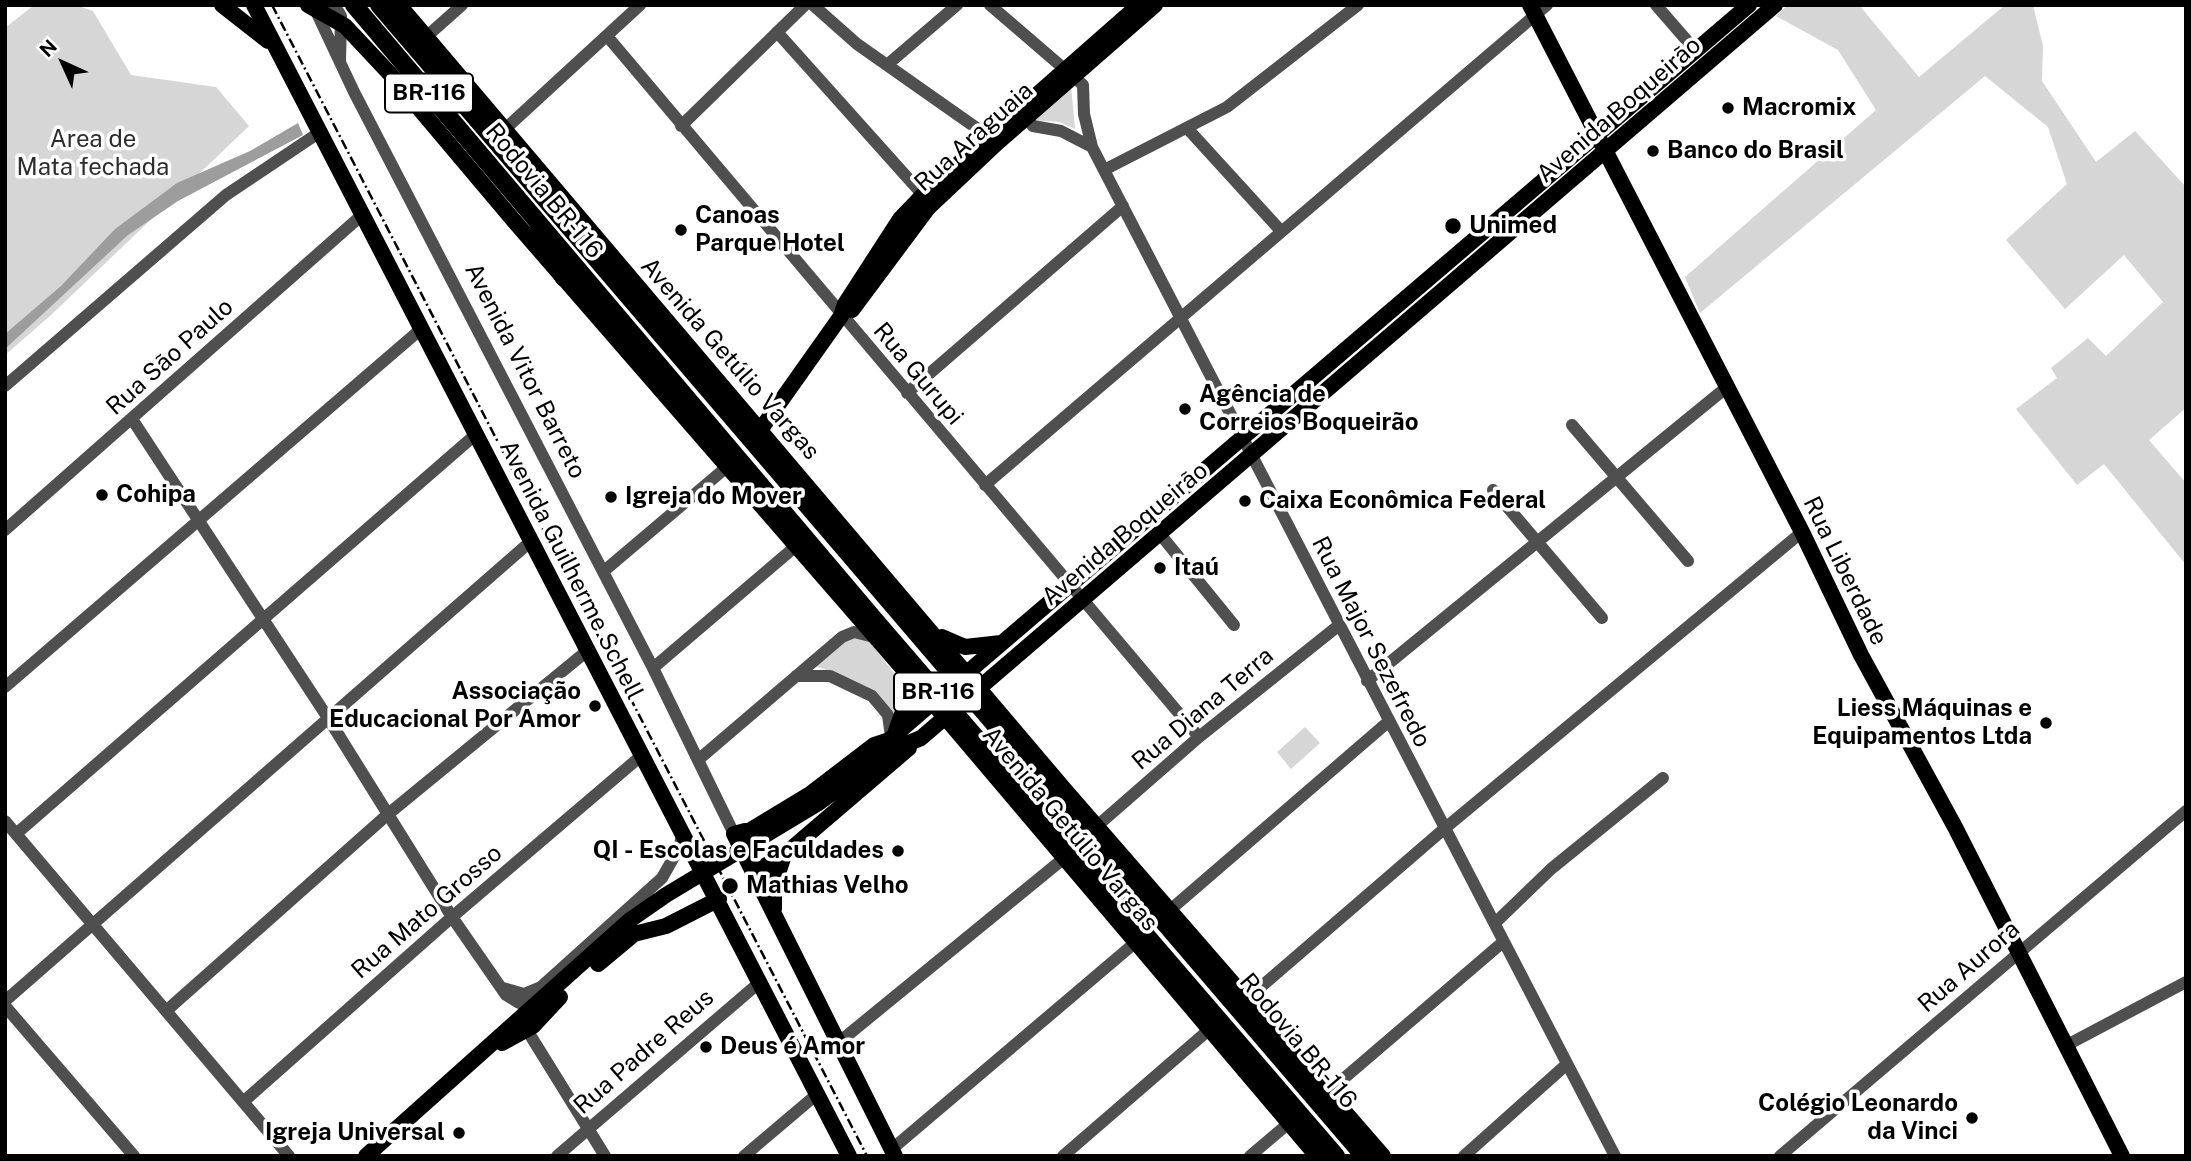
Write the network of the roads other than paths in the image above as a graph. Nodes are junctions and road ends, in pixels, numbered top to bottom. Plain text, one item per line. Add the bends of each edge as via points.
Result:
1 (222, 5) edge
2 (254, 5) edge
3 (310, 5) edge
4 (354, 5) edge
5 (379, 5) edge
6 (393, 5) edge
7 (399, 5) edge
8 (462, 5) edge
9 (640, 5) edge
10 (805, 5) edge
11 (813, 5) edge
12 (957, 5) edge
13 (990, 5) edge
14 (1139, 5) edge
15 (1155, 5) edge
16 (1656, 5) edge
17 (1749, 5) edge
18 (1775, 5) edge
19 (1349, 8) edge
20 (1537, 9) edge
21 (319, 19) junction
22 (777, 33) junction
23 (607, 36) junction
24 (426, 37) junction
25 (1696, 51) junction
26 (282, 55) junction
27 (340, 62) junction
28 (887, 65) junction
29 (1074, 78) junction
30 (1026, 118) junction
31 (681, 126) junction
32 (1187, 128) junction
33 (320, 132) junction
34 (993, 140) junction
35 (504, 144) junction
36 (1602, 144) junction
37 (1092, 147) junction
38 (1104, 170) junction
39 (547, 180) junction
40 (503, 181) junction
41 (923, 195) junction
42 (1123, 206) junction
43 (362, 215) junction
44 (1280, 231) junction
45 (564, 278) junction
46 (841, 316) junction
47 (1181, 316) junction
48 (421, 330) junction
49 (5, 386) edge
50 (1727, 387) junction
51 (906, 393) junction
52 (132, 419) junction
53 (1572, 425) dead end
54 (761, 429) junction
55 (475, 435) junction
56 (1243, 439) junction
57 (1251, 456) junction
58 (728, 466) junction
59 (1616, 478) junction
60 (985, 485) junction
61 (1493, 490) dead end
62 (198, 518) junction
63 (5, 530) edge
64 (1802, 532) junction
65 (1160, 534) junction
66 (530, 542) junction
67 (1538, 542) junction
68 (796, 546) junction
69 (1688, 561) dead end
70 (604, 571) junction
71 (1070, 587) junction
72 (1082, 600) junction
73 (1602, 618) dead end
74 (263, 619) junction
75 (1234, 625) dead end
76 (928, 626) junction
77 (1338, 626) junction
78 (877, 640) junction
79 (1003, 642) junction
80 (587, 651) junction
81 (892, 656) junction
82 (653, 668) junction
83 (904, 670) junction
84 (968, 672) junction
85 (998, 672) junction
86 (796, 676) junction
87 (1367, 681) junction
88 (5, 687) edge
89 (981, 687) junction
90 (994, 702) junction
91 (932, 703) junction
92 (945, 717) junction
93 (328, 718) junction
94 (1388, 722) junction
95 (959, 733) junction
96 (924, 735) junction
97 (1022, 735) junction
98 (1199, 737) junction
99 (891, 738) junction
100 (641, 756) junction
101 (698, 760) junction
102 (874, 760) junction
103 (986, 765) junction
104 (1663, 778) dead end
105 (2186, 811) edge
106 (387, 815) junction
107 (5, 821) edge
108 (1097, 826) junction
109 (1444, 830) junction
110 (684, 831) junction
111 (16, 834) junction
112 (738, 835) junction
113 (784, 855) junction
114 (1063, 859) junction
115 (753, 873) junction
116 (719, 899) junction
117 (1170, 911) junction
118 (452, 916) junction
119 (776, 918) junction
120 (93, 923) junction
121 (1495, 923) junction
122 (1136, 942) junction
123 (1503, 943) junction
124 (2018, 952) junction
125 (760, 982) junction
126 (501, 987) junction
127 (2184, 988) edge
128 (1248, 998) junction
129 (542, 1001) junction
130 (5, 1003) edge
131 (166, 1011) junction
132 (1211, 1028) junction
133 (527, 1030) junction
134 (838, 1043) junction
135 (2067, 1045) junction
136 (475, 1058) junction
137 (1567, 1064) junction
138 (1328, 1092) junction
139 (816, 1095) junction
140 (243, 1102) junction
141 (1289, 1123) junction
142 (588, 1129) junction
143 (894, 1152) edge
144 (134, 1156) edge
145 (289, 1156) edge
146 (366, 1156) edge
147 (557, 1156) edge
148 (605, 1156) edge
149 (744, 1156) edge
150 (849, 1156) edge
151 (1063, 1156) edge
152 (1251, 1156) edge
153 (1317, 1156) edge
154 (1336, 1156) edge
155 (1364, 1156) edge
156 (1383, 1156) edge
157 (1464, 1156) edge
158 (1615, 1156) edge
159 (1780, 1156) edge
160 (2122, 1156) edge

1 - 26 main road
2 - 26 main road, Avenida Guilherme Schell
3 - 21 street, Avenida Vitor Barreto
3 - 45 main road, Avenida Getúlio Vargas via 345,26 391,75
4 - 40 highway, Rodovia BR-116 / BR-116
5 - 35 highway, Rodovia BR-116 / BR-116
6 - 35 highway, BR-116
7 - 24 main road, Avenida Getúlio Vargas
8 - 24 street
9 - 23 street
10 - 22 street
11 - 28 street
12 - 28 street
13 - 29 street
14 - 29 main road, Rua Araguaia
15 - 29 main road, Rua Araguaia
16 - 25 street
17 - 25 main road, Avenida Boqueirão
18 - 36 main road, Avenida Boqueirão
19 - 32 street via 1227,107
20 - 36 main road, Rua Liberdade
20 - 44 street
21 - 27 street, Avenida Vitor Barreto
21 - 27 street via 327,9 341,16
22 - 31 street
22 - 41 street
23 - 31 street, Rua Gurupi
23 - 35 street
24 - 35 main road, Avenida Getúlio Vargas
25 - 36 main road, Avenida Boqueirão
26 - 33 main road, Avenida Guilherme Schell
27 - 70 street, Avenida Vitor Barreto
28 - 34 street
29 - 30 main road, Rua Araguaia
29 - 37 street, Rua Major Sezefredo
30 - 34 main road, Rua Araguaia
30 - 34 main road, Rua Araguaia
30 - 37 street
31 - 46 street, Rua Gurupi
32 - 38 street
32 - 44 street
33 - 43 main road, Avenida Guilherme Schell
33 - 49 street via 226,195
34 - 41 main road, Rua Araguaia
34 - 46 main road, Rua Araguaia via 928,208 851,312
35 - 39 highway, BR-116
35 - 39 main road, Avenida Getúlio Vargas
35 - 155 highway, Rodovia BR-116 / BR-116 via 934,658
36 - 50 main road, Rua Liberdade
36 - 56 main road, Avenida Boqueirão
36 - 57 main road, Avenida Boqueirão
37 - 38 street, Rua Major Sezefredo
38 - 42 street, Rua Major Sezefredo
39 - 54 main road, Avenida Getúlio Vargas
40 - 45 highway, BR-116
40 - 154 highway, Rodovia BR-116 / BR-116
41 - 46 main road, Rua Araguaia via 900,219
42 - 47 street, Rua Major Sezefredo
42 - 51 street
43 - 48 main road, Avenida Guilherme Schell
43 - 52 street, Rua São Paulo
44 - 47 street
45 - 58 main road, Avenida Getúlio Vargas
46 - 51 street, Rua Gurupi
46 - 54 main road, Rua Araguaia
47 - 56 street, Rua Major Sezefredo
47 - 60 street
48 - 55 main road, Avenida Guilherme Schell
48 - 62 street
50 - 59 street
50 - 64 main road, Rua Liberdade
51 - 60 street, Rua Gurupi
52 - 62 street
52 - 63 street, Rua São Paulo
53 - 59 street
54 - 76 main road, Avenida Getúlio Vargas
55 - 66 main road, Avenida Guilherme Schell
55 - 74 street
56 - 57 street, Rua Major Sezefredo
56 - 71 main road, Avenida Boqueirão
57 - 65 main road, Avenida Boqueirão
57 - 77 street, Rua Major Sezefredo
58 - 68 main road, Avenida Getúlio Vargas
58 - 70 street
59 - 67 street
59 - 69 street
60 - 71 street, Rua Gurupi
61 - 67 street
62 - 74 street
62 - 88 street
64 - 109 street
64 - 124 main road, Rua Liberdade via 1867,667
65 - 72 main road, Avenida Boqueirão
65 - 75 street
66 - 80 main road, Avenida Guilherme Schell
66 - 93 street
67 - 73 street
67 - 87 street
68 - 78 main road, Avenida Getúlio Vargas
68 - 82 street
70 - 82 street, Avenida Vitor Barreto
71 - 72 street, Rua Gurupi
71 - 79 main road, Avenida Boqueirão
72 - 85 main road, Avenida Boqueirão
72 - 98 street, Rua Gurupi
74 - 93 street
74 - 111 street
76 - 79 main road via 960,646
76 - 81 main road via 927,645 919,657
76 - 84 main road, Avenida Getúlio Vargas
77 - 87 street, Rua Major Sezefredo
77 - 98 street, Rua Diana Terra
78 - 81 main road, Avenida Getúlio Vargas
78 - 86 street via 864,632 850,633
79 - 84 main road, Avenida Boqueirão
80 - 100 main road, Avenida Guilherme Schell
80 - 106 street
81 - 83 main road, Avenida Getúlio Vargas
82 - 101 street, Avenida Vitor Barreto
83 - 91 main road, Avenida Getúlio Vargas
83 - 99 main road via 908,698
84 - 89 main road, Avenida Getúlio Vargas
84 - 91 main road, Avenida Boqueirão
85 - 89 main road, Avenida Boqueirão
85 - 90 main road via 992,690
86 - 99 street via 830,676 872,696 888,715
86 - 101 street
87 - 94 street, Rua Major Sezefredo
89 - 90 main road, Avenida Getúlio Vargas
89 - 92 main road, Avenida Boqueirão
90 - 97 main road, Avenida Getúlio Vargas
91 - 92 main road, Avenida Getúlio Vargas
91 - 99 main road, Avenida Boqueirão
92 - 95 main road, Avenida Getúlio Vargas
92 - 96 main road, Avenida Boqueirão
93 - 106 street
93 - 120 street
94 - 109 street, Rua Major Sezefredo
94 - 117 street
95 - 96 main road via 946,727
95 - 103 main road, Avenida Getúlio Vargas
96 - 102 main road, Avenida Boqueirão
96 - 113 main road
97 - 103 main road via 1006,730 994,734 987,744
97 - 108 main road, Avenida Getúlio Vargas
98 - 108 street, Rua Diana Terra
99 - 102 main road, Avenida Boqueirão
99 - 112 main road via 874,745 797,803
100 - 110 main road, Avenida Guilherme Schell
100 - 118 street, Rua Mato Grosso
101 - 112 street, Avenida Vitor Barreto
102 - 129 main road, Avenida Boqueirão via 817,804 648,908
103 - 114 main road, Avenida Getúlio Vargas
104 - 121 street via 1551,869
105 - 124 street, Rua Aurora
106 - 118 street
106 - 131 street
107 - 111 street
108 - 117 main road, Avenida Getúlio Vargas
109 - 121 street, Rua Major Sezefredo
109 - 128 street
110 - 116 main road, Avenida Guilherme Schell
110 - 126 street via 662,878 541,987 524,993
111 - 120 street
112 - 115 main road
113 - 115 main road
113 - 119 main road via 774,886
114 - 122 main road, Avenida Getúlio Vargas
114 - 134 street
115 - 119 main road
116 - 125 main road, Avenida Guilherme Schell
116 - 133 main road via 666,926 631,936
117 - 128 main road, Avenida Getúlio Vargas
118 - 126 street
118 - 140 street, Rua Mato Grosso
119 - 134 main road
120 - 130 street
120 - 131 street
121 - 123 street, Rua Major Sezefredo
122 - 132 main road, Avenida Getúlio Vargas
122 - 143 street
123 - 137 street, Rua Major Sezefredo
123 - 138 street
124 - 135 main road, Rua Liberdade
124 - 159 street, Rua Aurora
125 - 139 main road, Avenida Guilherme Schell
125 - 142 street, Rua Padre Reus
126 - 129 street via 516,1002
127 - 135 street
128 - 138 main road, Avenida Getúlio Vargas
129 - 133 street via 528,1019
129 - 136 main road, Avenida Boqueirão
130 - 144 street
131 - 140 street
132 - 141 main road, Avenida Getúlio Vargas
132 - 151 street
133 - 136 main road
133 - 142 street
134 - 143 main road
135 - 160 main road, Rua Liberdade
136 - 146 main road
137 - 157 street
137 - 158 street, Rua Major Sezefredo
138 - 156 main road, Avenida Getúlio Vargas
139 - 149 street
139 - 150 main road, Avenida Guilherme Schell
140 - 145 street
141 - 152 street
141 - 153 main road, Avenida Getúlio Vargas
142 - 147 street, Rua Padre Reus
142 - 148 street

